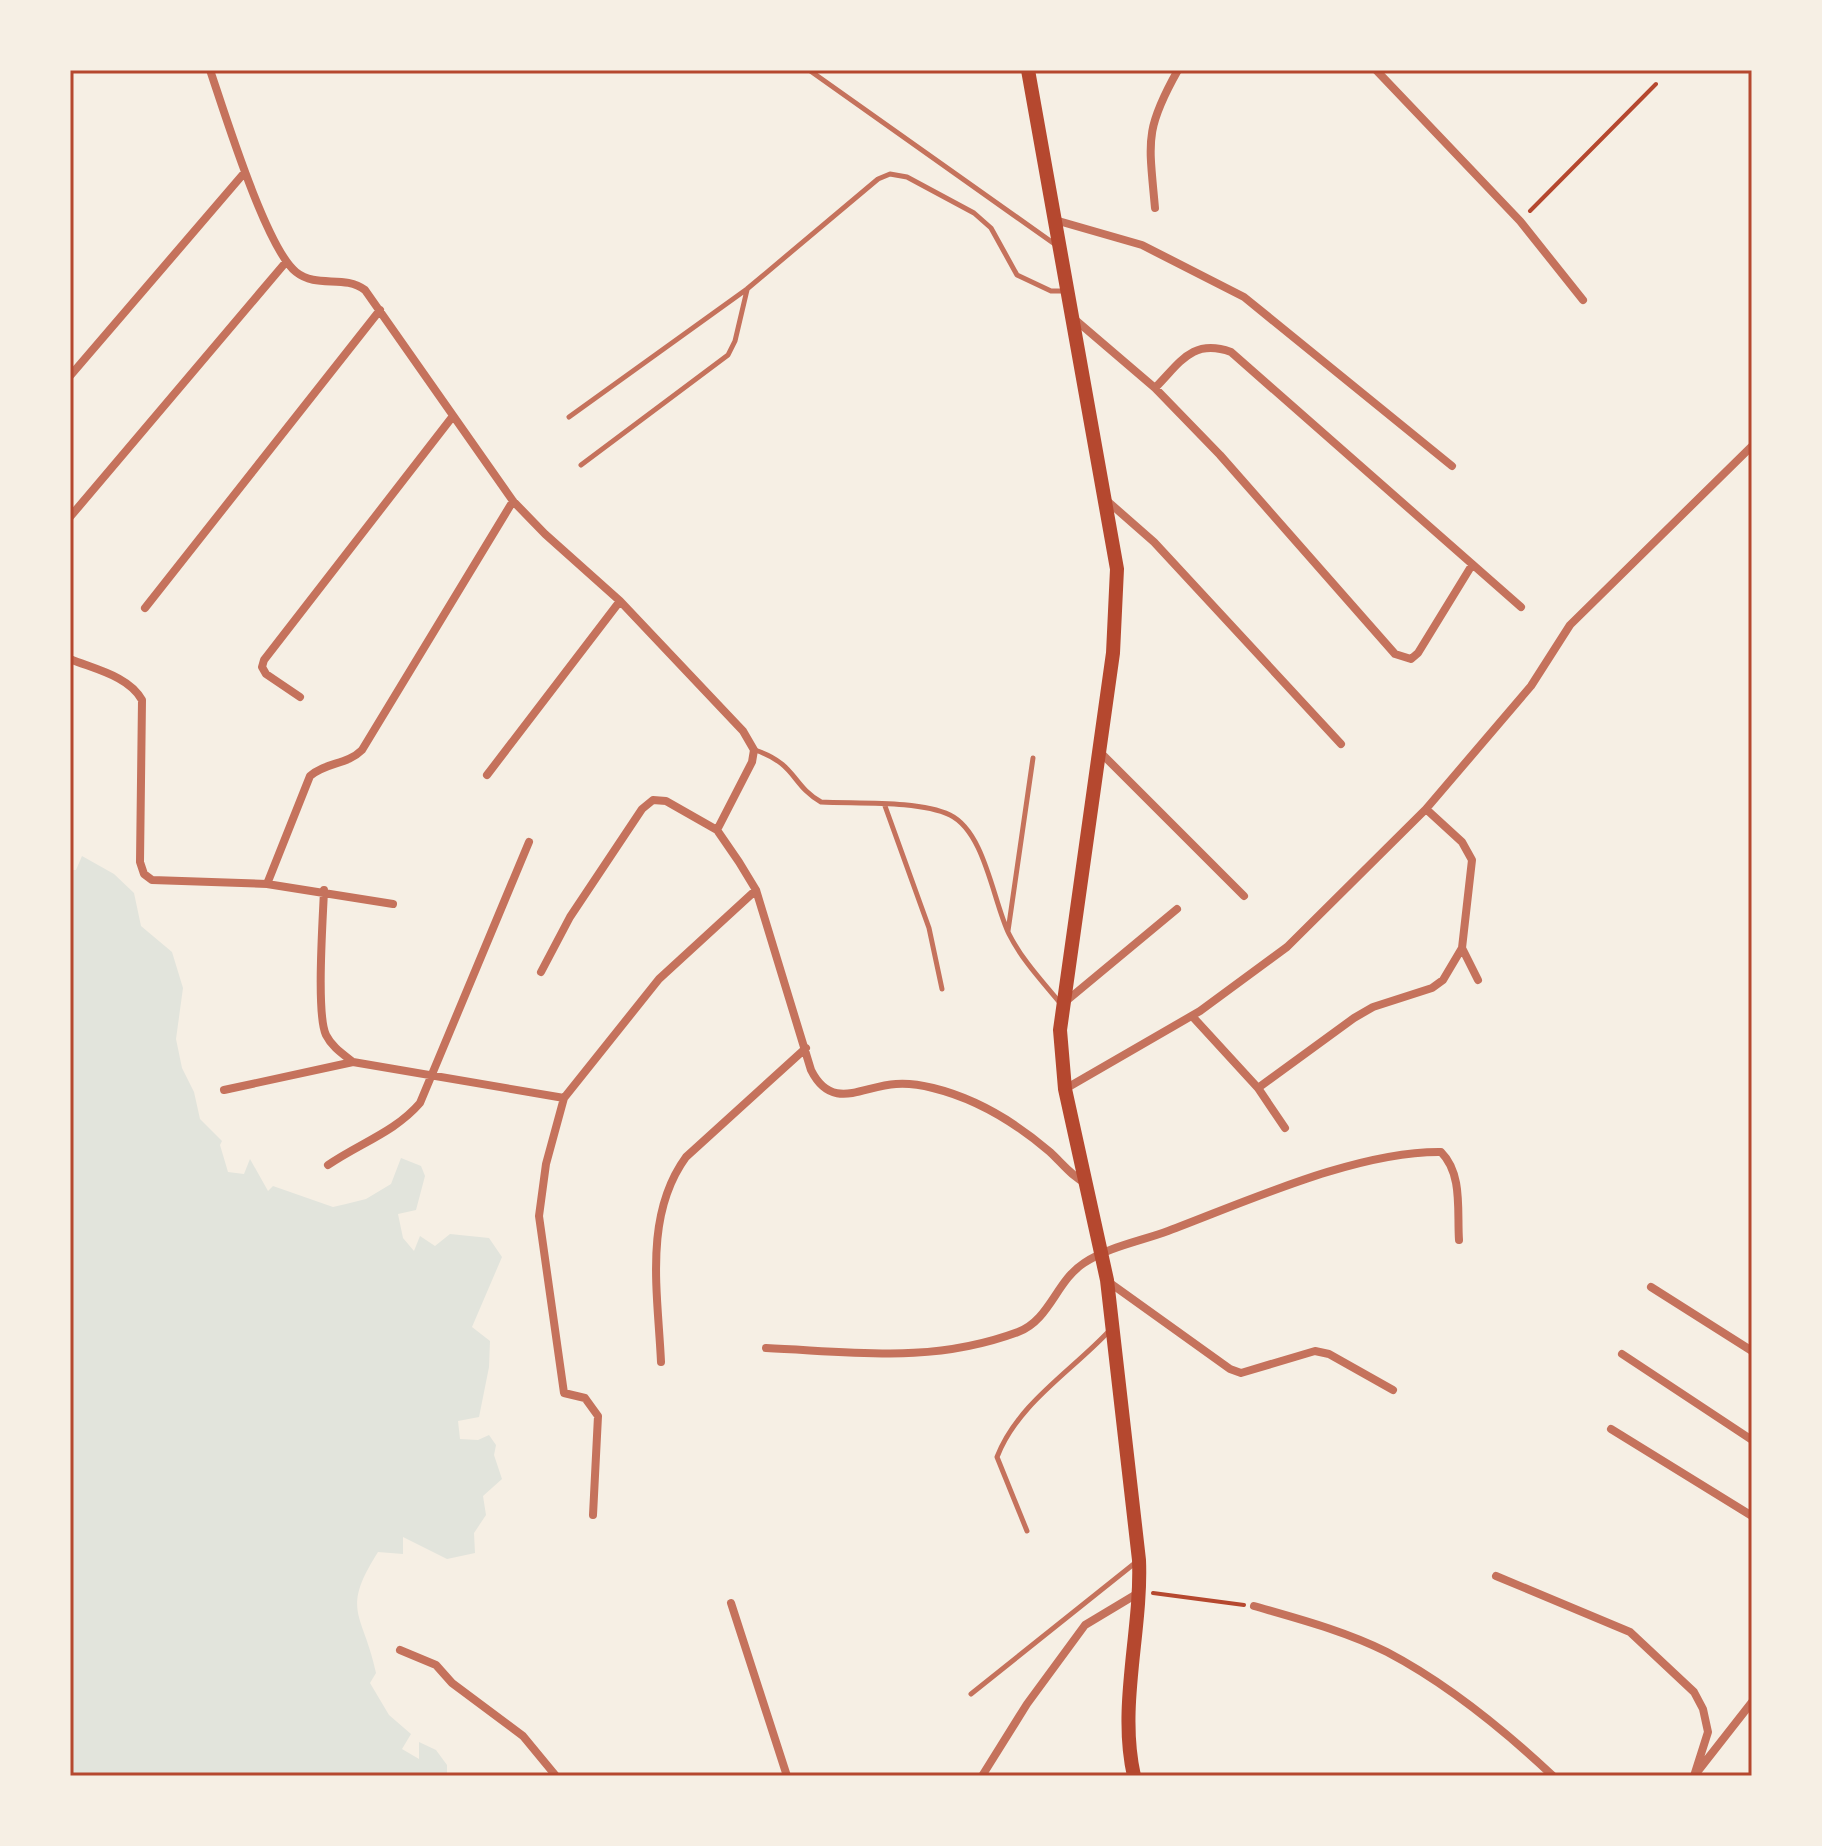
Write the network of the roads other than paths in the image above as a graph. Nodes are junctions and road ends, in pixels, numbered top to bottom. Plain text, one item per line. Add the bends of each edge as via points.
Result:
1 (210, 70) edge
2 (809, 70) edge
3 (1028, 70) edge
4 (1178, 70) edge
5 (1376, 70) edge
6 (245, 172) junction
7 (1155, 208) dead end
8 (1055, 220) junction
9 (1060, 247) junction
10 (286, 262) junction
11 (747, 289) junction
12 (1068, 291) junction
13 (1583, 300) dead end
14 (380, 310) junction
15 (1072, 316) junction
16 (70, 376) edge
17 (1155, 388) junction
18 (453, 416) junction
19 (569, 417) dead end
20 (1752, 446) edge
21 (581, 465) dead end
22 (1452, 466) dead end
23 (1104, 498) junction
24 (513, 501) junction
25 (70, 517) edge
26 (1472, 565) junction
27 (620, 601) junction
28 (1521, 607) dead end
29 (145, 608) dead end
30 (70, 659) edge
31 (300, 697) dead end
32 (1341, 744) dead end
33 (754, 750) junction
34 (1100, 752) junction
35 (1033, 758) dead end
36 (487, 775) dead end
37 (885, 806) junction
38 (1426, 809) junction
39 (717, 830) junction
40 (529, 842) dead end
41 (267, 884) junction
42 (324, 890) junction
43 (756, 890) junction
44 (1244, 896) dead end
45 (393, 904) dead end
46 (1177, 909) dead end
47 (1008, 932) junction
48 (1462, 948) junction
49 (541, 972) dead end
50 (1478, 980) dead end
51 (942, 989) dead end
52 (1061, 1005) junction
53 (1192, 1016) junction
54 (806, 1048) junction
55 (353, 1062) junction
56 (430, 1077) junction
57 (1258, 1088) junction
58 (1065, 1089) junction
59 (224, 1090) dead end
60 (564, 1098) junction
61 (1285, 1128) dead end
62 (328, 1165) dead end
63 (1087, 1184) junction
64 (1459, 1240) dead end
65 (1103, 1253) junction
66 (1107, 1280) junction
67 (1651, 1287) dead end
68 (1114, 1326) junction
69 (766, 1348) dead end
70 (1752, 1351) edge
71 (1622, 1354) dead end
72 (661, 1362) dead end
73 (1393, 1390) dead end
74 (1611, 1429) dead end
75 (1752, 1440) edge
76 (593, 1515) dead end
77 (1752, 1516) edge
78 (1027, 1531) dead end
79 (1139, 1560) junction
80 (1496, 1576) dead end
81 (1140, 1592) junction
82 (731, 1603) dead end
83 (1254, 1606) road end
84 (400, 1650) dead end
85 (971, 1694) dead end
86 (1752, 1702) edge
87 (556, 1776) edge
88 (787, 1776) edge
89 (982, 1776) edge
90 (1134, 1776) edge
91 (1553, 1776) edge
92 (1694, 1776) edge

1 - 6 street
2 - 9 lane
3 - 8 main road
4 - 7 street via 1156,110 1149,138
5 - 13 street via 1520,221
6 - 10 street
6 - 16 street
8 - 9 main road
8 - 22 street via 1142,245 1244,297
9 - 12 main road
10 - 14 street via 315,282 358,285
10 - 25 street
11 - 12 lane via 890,174 907,177 974,213 991,228 1017,275 1051,291
11 - 19 lane
11 - 21 lane via 728,355
12 - 15 main road
14 - 18 street
14 - 29 street
15 - 17 street
15 - 23 main road
17 - 26 street via 1197,348 1231,352
17 - 26 street via 1395,654 1411,659 1425,645
18 - 24 street
18 - 31 street via 264,660 266,674
20 - 38 street via 1570,625 1531,686
23 - 32 street via 1154,542
23 - 34 main road via 1117,569
24 - 27 street
24 - 41 street via 362,750 353,759 321,767 310,776
26 - 28 street
27 - 33 street via 743,731
27 - 36 street
30 - 41 street via 121,680 142,700 144,874 159,882
33 - 37 lane via 792,770 821,802
33 - 39 street via 738,795
34 - 44 street
34 - 52 main road
35 - 47 lane
37 - 47 lane via 936,811 962,823 978,849
37 - 51 lane via 929,928
38 - 48 street via 1462,842 1472,860
38 - 53 street via 1287,947
39 - 43 street
39 - 49 street via 666,801 653,800 570,917
40 - 56 street
41 - 42 street
42 - 45 street
42 - 55 street via 325,1034
43 - 54 street
43 - 60 street via 659,979
46 - 52 street
47 - 52 lane
48 - 50 street
48 - 57 street via 1432,988 1373,1007
52 - 58 main road
53 - 57 street
53 - 58 street
54 - 63 street via 815,1079 828,1090 840,1095 913,1084 979,1104 1003,1115
54 - 72 street via 686,1157 674,1174 658,1223
55 - 56 street
55 - 59 street
56 - 60 street
56 - 62 street via 420,1103 404,1121
57 - 61 street
58 - 63 main road
60 - 76 street via 539,1216 564,1393 585,1398 598,1416
63 - 65 main road
64 - 65 street via 1456,1176 1450,1161 1441,1152 1419,1152 1326,1174
65 - 66 main road
65 - 69 street via 1064,1279 1044,1312 1022,1330 975,1346 916,1356
66 - 68 main road
66 - 73 street via 1230,1369 1241,1373 1315,1351
67 - 70 street
68 - 78 lane via 1015,1420 1005,1437 997,1457
68 - 79 main road
71 - 75 street
74 - 77 street
79 - 81 main road
79 - 85 lane
80 - 92 street via 1630,1632 1694,1692 1708,1732
81 - 89 street via 1085,1625
81 - 90 main road via 1132,1673
82 - 88 street
83 - 91 street via 1326,1626 1387,1653 1502,1728
84 - 87 street via 436,1665 523,1736
86 - 92 street

